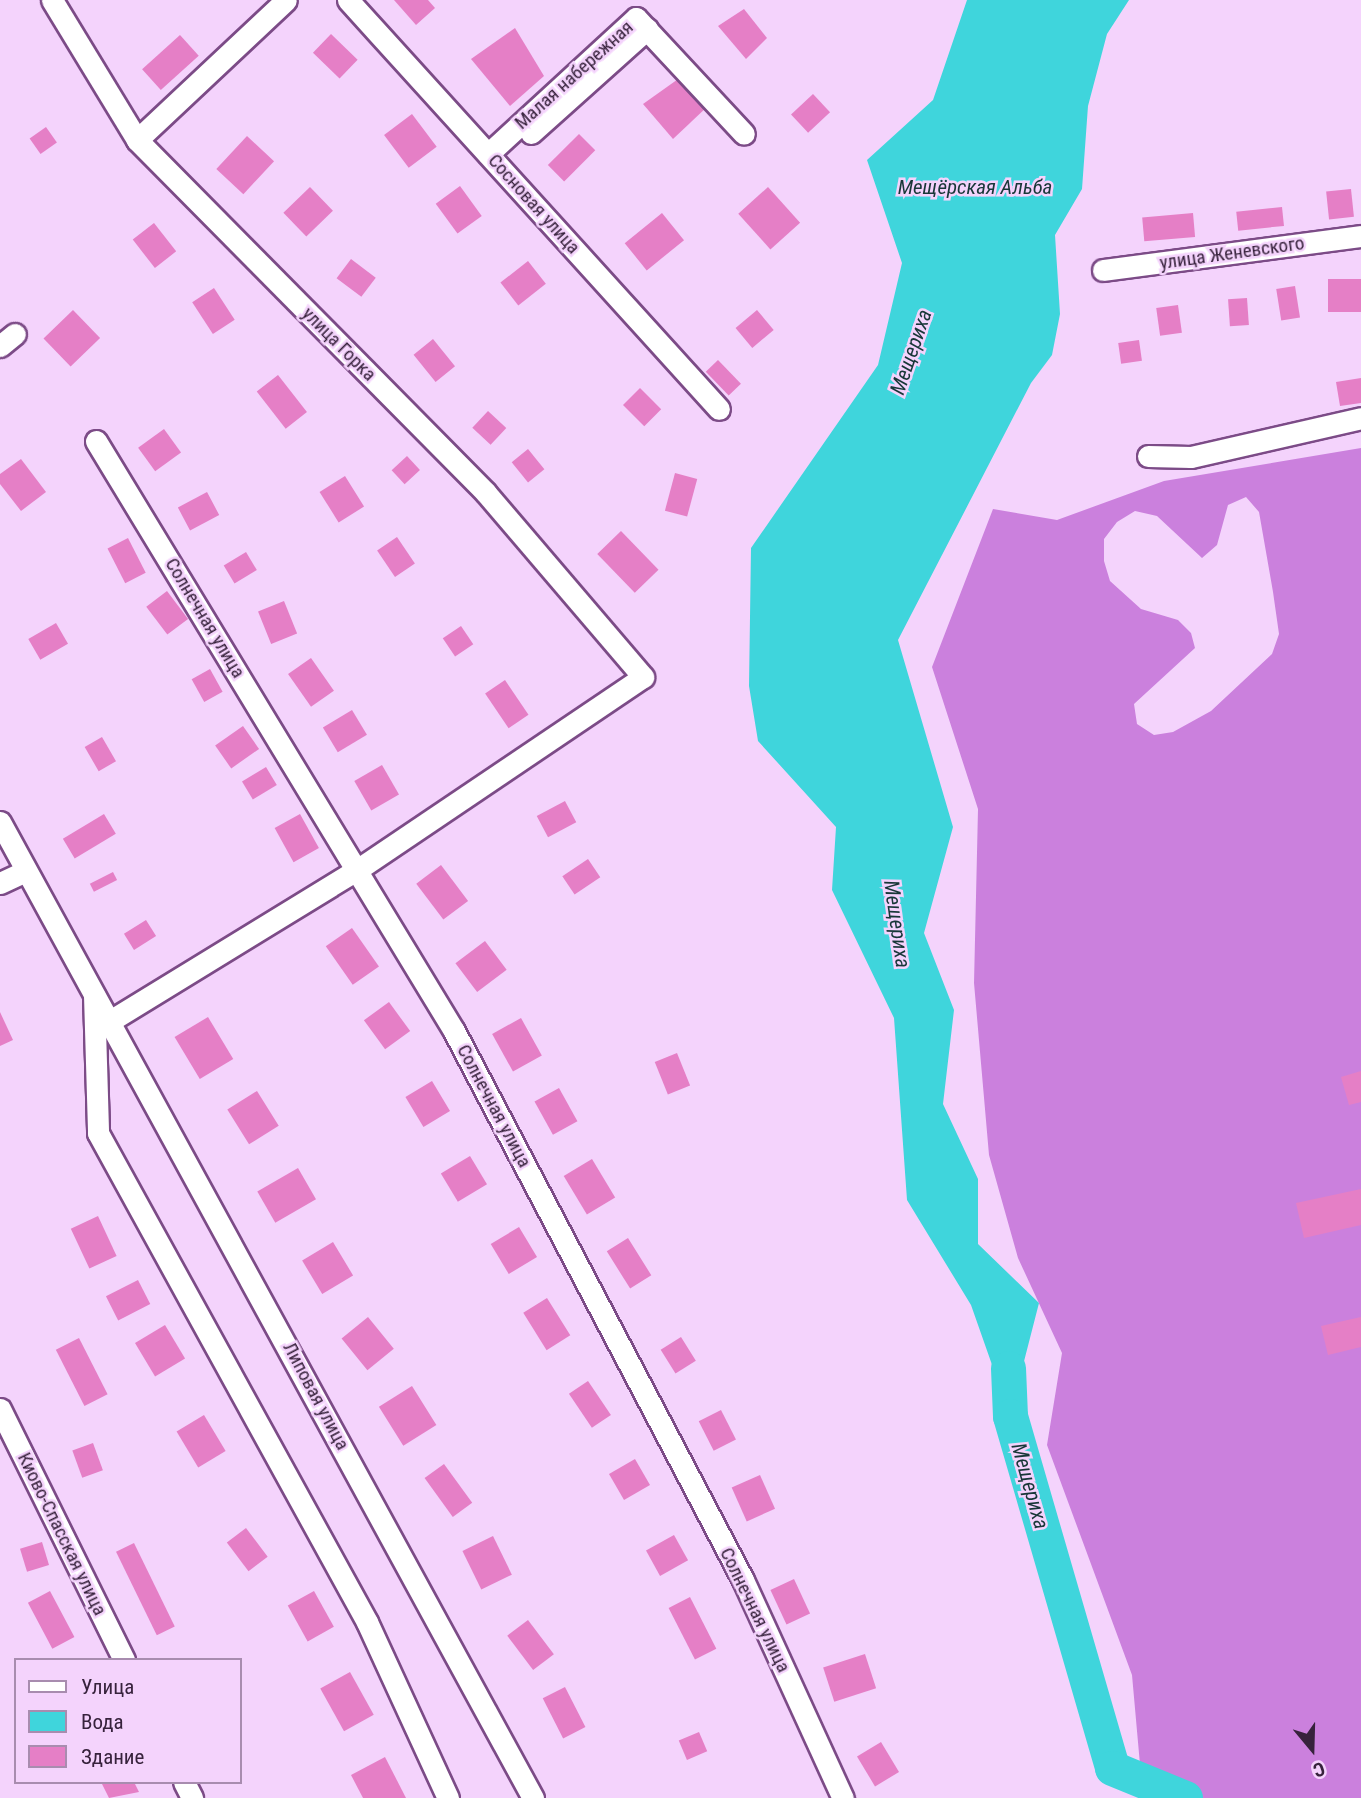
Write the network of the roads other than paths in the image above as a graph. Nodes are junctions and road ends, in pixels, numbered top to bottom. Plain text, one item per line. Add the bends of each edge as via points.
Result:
1 (52, 0) edge
2 (286, 0) edge
3 (348, 0) edge
4 (744, 134) dead end
5 (137, 140) junction
6 (492, 159) junction
7 (1361, 236) edge
8 (1103, 270) dead end
9 (719, 409) dead end
10 (1361, 418) edge
11 (96, 441) dead end
12 (1148, 456) dead end
13 (0, 822) edge
14 (358, 869) junction
15 (24, 872) junction
16 (0, 883) edge
17 (94, 995) junction
18 (112, 1020) junction
19 (0, 1409) edge
20 (123, 1658) edge
21 (448, 1798) edge
22 (533, 1798) edge
23 (843, 1798) edge

1 - 5 street, улица Горка
2 - 5 street
3 - 6 street, Сосновая улица
4 - 6 street, Малая набережная via 646,29
5 - 14 street, улица Горка via 486,493 643,677
6 - 9 street, Сосновая улица
7 - 8 street, улица Женевского
10 - 12 street via 1191,457
11 - 14 street, Солнечная улица
13 - 15 street, Липовая улица
14 - 18 street
14 - 23 street, Солнечная улица via 454,1031 743,1580
15 - 16 street
15 - 17 street, Липовая улица
17 - 18 street, Липовая улица
17 - 21 street via 98,1133 367,1622
18 - 22 street, Липовая улица
19 - 20 street, Киово-Спасская улица

